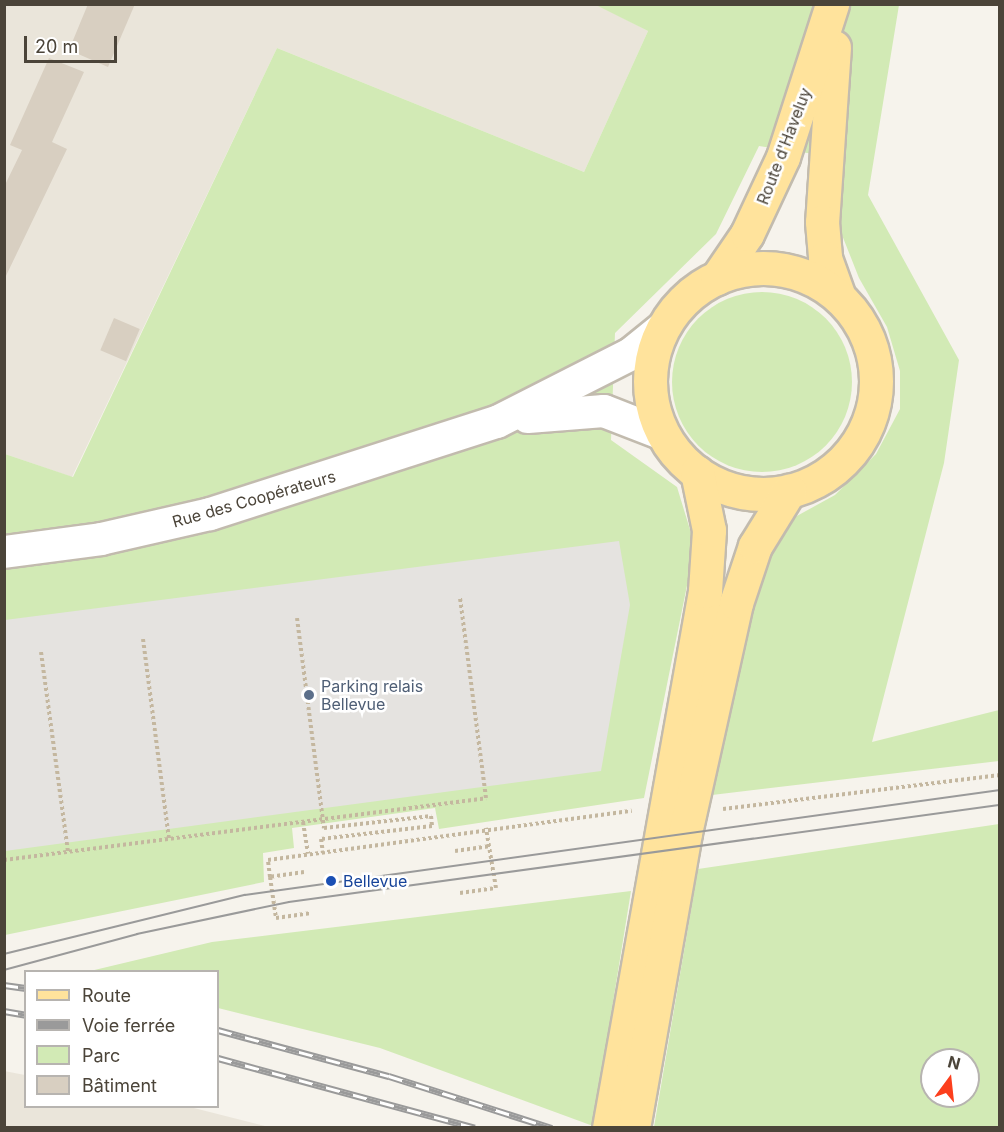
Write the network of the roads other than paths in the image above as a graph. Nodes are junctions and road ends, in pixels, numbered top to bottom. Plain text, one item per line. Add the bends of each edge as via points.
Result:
1 (832, 4) edge
2 (838, 4) edge
3 (717, 278) junction
4 (839, 297) junction
5 (663, 328) junction
6 (497, 422) junction
7 (663, 434) junction
8 (697, 472) junction
9 (789, 491) junction
10 (4, 552) edge
11 (609, 1128) edge
12 (633, 1128) edge

1 - 3 main road, Route d'Haveluy via 783,157 747,234
2 - 4 main road, Route d'Haveluy via 822,222 825,258
3 - 4 main road via 751,269 786,270
3 - 5 main road via 686,299
4 - 9 main road, Route d'Haveluy via 871,348 873,409 843,461
5 - 6 street, Rue des Coopérateurs via 631,354
5 - 7 main road via 650,387
6 - 7 street, Rue des Coopérateurs via 588,410 634,419
6 - 10 street, Rue des Coopérateurs via 219,512 101,540
7 - 8 main road
8 - 9 main road via 741,491
8 - 11 main road via 709,530 705,591
9 - 12 main road via 755,546 736,603 685,833

